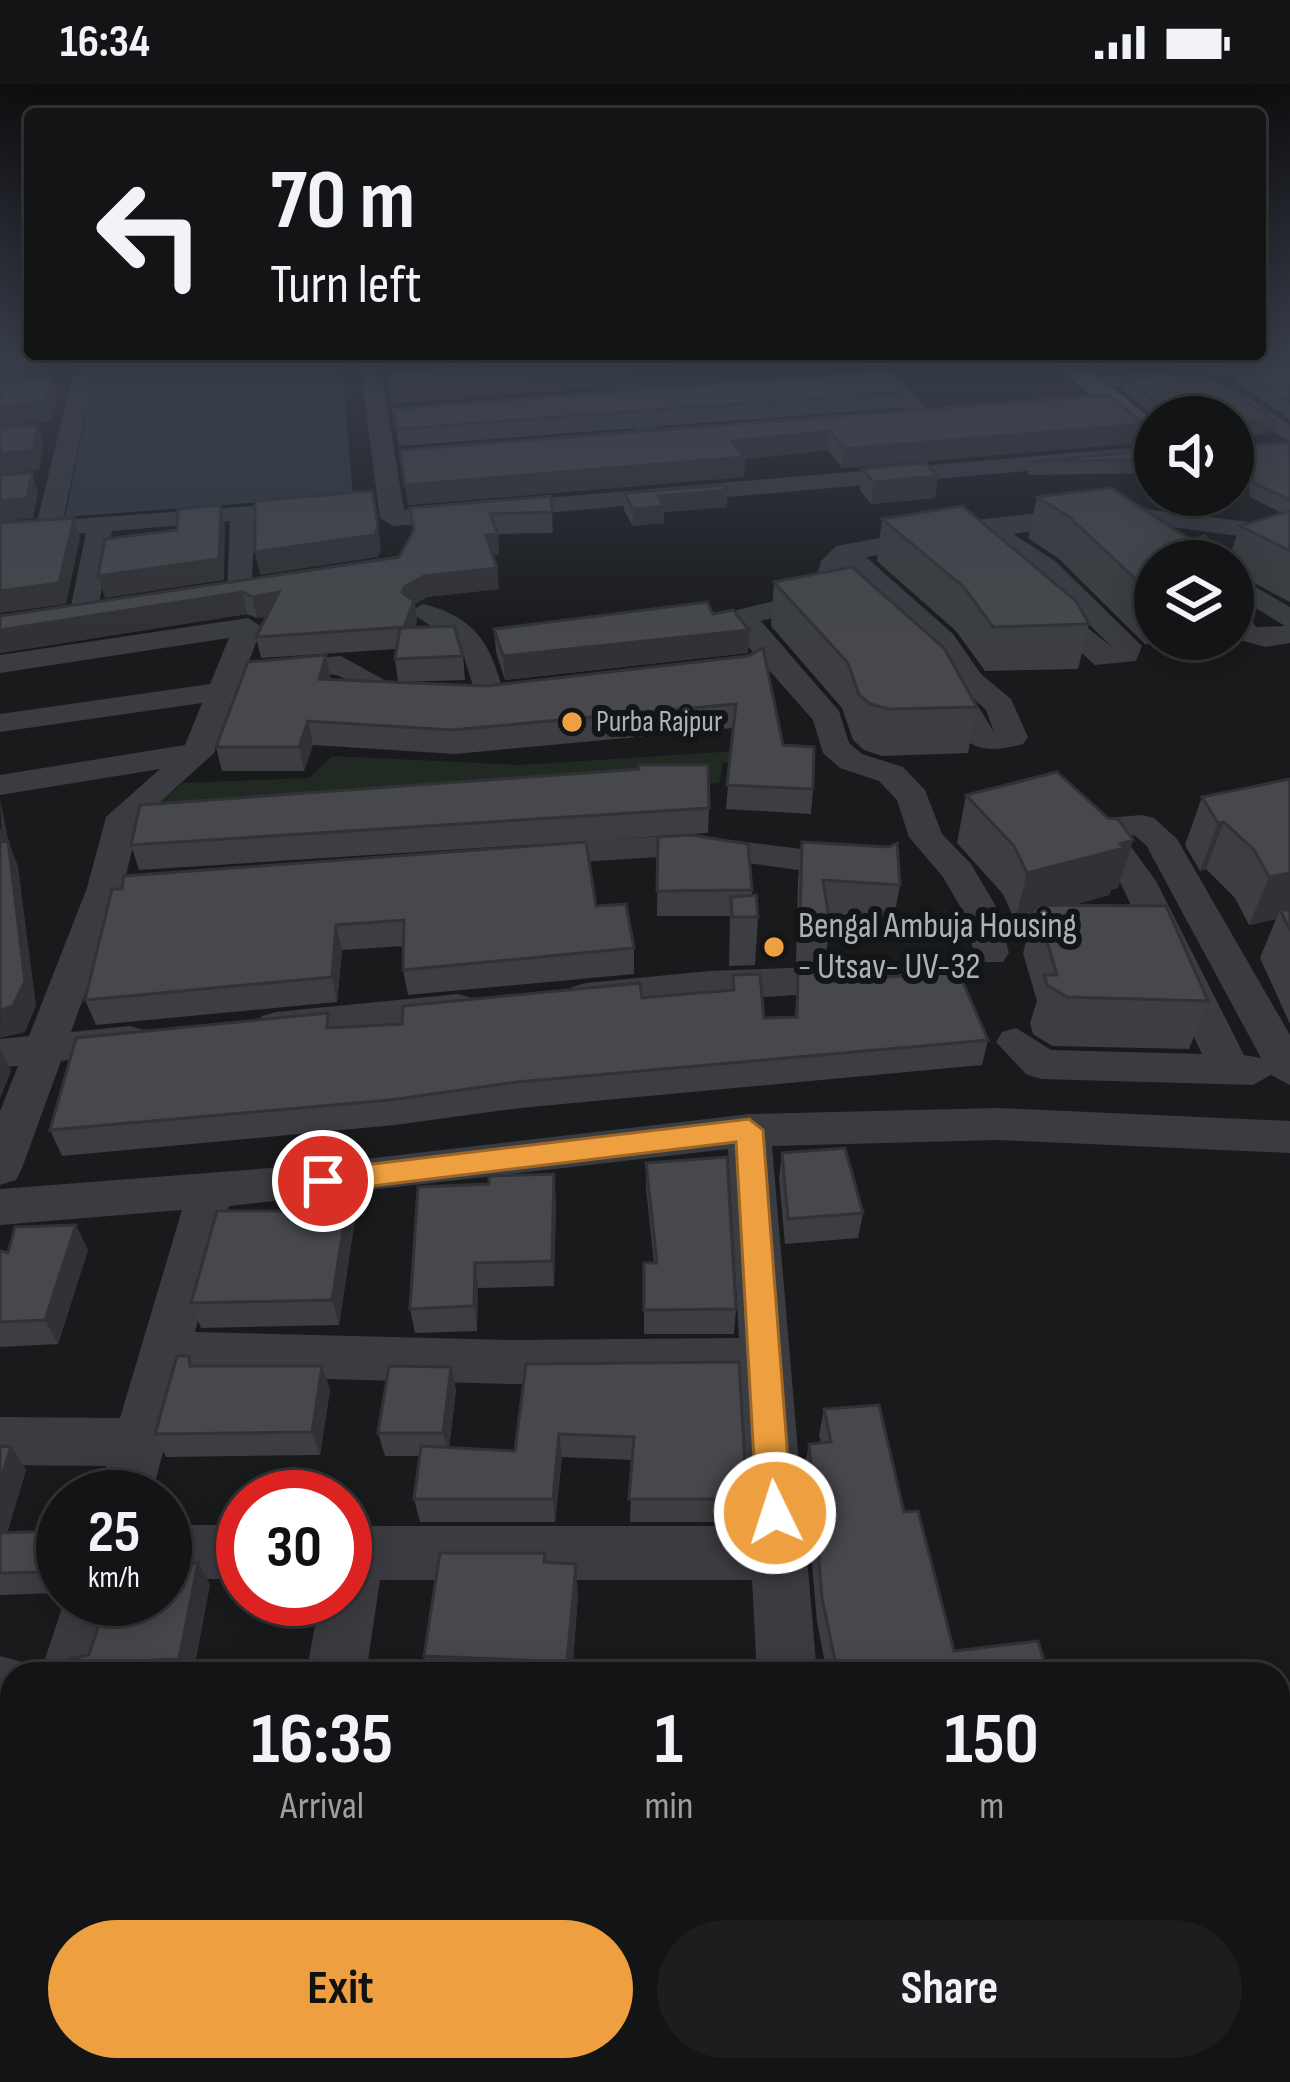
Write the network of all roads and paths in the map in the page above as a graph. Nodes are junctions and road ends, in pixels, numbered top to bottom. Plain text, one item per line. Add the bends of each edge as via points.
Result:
1 (54, 451) edge
2 (395, 451) edge
3 (1134, 454) edge
4 (376, 506) junction
5 (243, 511) junction
6 (101, 521) junction
7 (49, 526) junction
8 (1127, 526) junction
9 (972, 529) junction
10 (0, 532) edge
11 (1290, 535) edge
12 (1160, 540) edge
13 (399, 549) edge
14 (840, 561) junction
15 (241, 591) edge
16 (1254, 596) edge
17 (119, 610) edge
18 (423, 613) dead end
19 (1290, 619) edge
20 (1290, 634) edge
21 (1254, 635) edge
22 (5, 670) edge
23 (226, 682) junction
24 (526, 692) edge
25 (464, 694) junction
26 (0, 723) edge
27 (198, 754) junction
28 (0, 785) edge
29 (488, 856) edge
30 (883, 869) edge
31 (149, 884) edge
32 (104, 888) junction
33 (546, 1000) edge
34 (499, 1004) edge
35 (246, 1029) edge
36 (178, 1036) edge
37 (1016, 1042) dead end
38 (44, 1049) junction
39 (0, 1053) edge
40 (1230, 1069) junction
41 (1290, 1070) edge
42 (749, 1130) junction
43 (1290, 1138) edge
44 (2, 1158) edge
45 (211, 1192) junction
46 (0, 1207) edge
47 (164, 1353) junction
48 (765, 1359) junction
49 (0, 1441) edge
50 (139, 1442) junction
51 (131, 1470) edge
52 (372, 1552) edge
53 (777, 1553) junction
54 (85, 1626) edge
55 (342, 1626) edge
56 (74, 1662) edge
57 (337, 1662) edge
58 (786, 1662) edge

1 - 7 street
2 - 4 street
3 - 4 street
4 - 5 street
4 - 13 street
5 - 6 street
5 - 15 street
6 - 7 street
6 - 17 street via 73,616
7 - 10 street
8 - 9 street via 1092,514
8 - 11 street
8 - 12 street
9 - 9 street via 1105,659 1126,655 1129,646 1046,568
9 - 14 street
14 - 14 street via 953,684 975,734 991,743 1012,736 1000,706 943,640
14 - 33 street via 824,597 747,616 747,628 828,718 834,746 891,774 913,797 926,837 980,910 973,964
16 - 19 street
18 - 25 street via 466,629 479,645
20 - 21 street
22 - 23 street via 248,627
23 - 25 street via 341,665 391,696
23 - 26 street
23 - 27 street
24 - 25 street
27 - 28 street
27 - 32 street via 123,817
29 - 30 street via 690,844
31 - 32 street
32 - 38 street
34 - 35 street
36 - 38 street
37 - 40 street via 1041,1064
38 - 39 street
38 - 44 street
40 - 41 street
40 - 41 street via 1138,881 1106,836 1117,825 1142,825 1160,839
42 - 43 street via 998,1124
42 - 45 street
42 - 48 street
45 - 46 street
45 - 47 street
47 - 48 street
47 - 50 street
48 - 53 street
49 - 50 street
50 - 51 street
52 - 53 street
53 - 58 street
54 - 56 street
55 - 57 street

